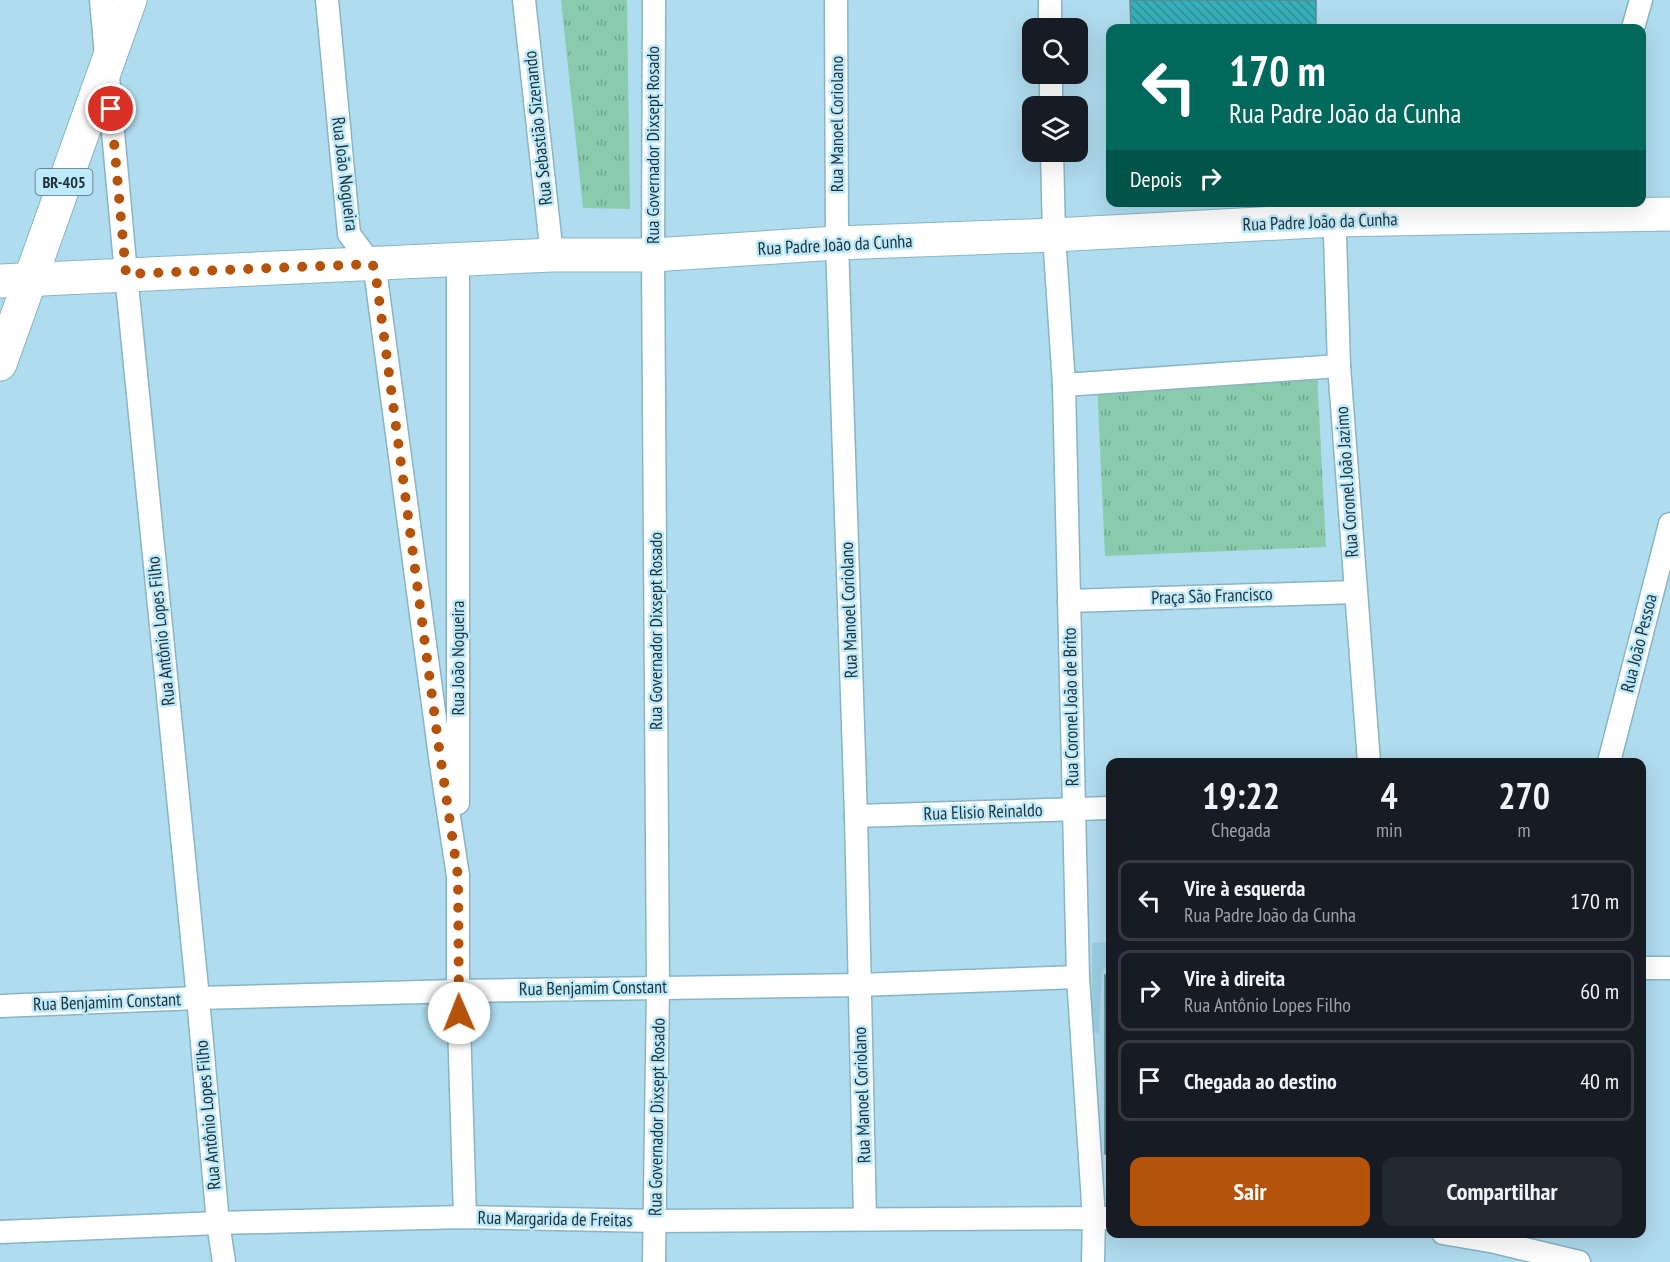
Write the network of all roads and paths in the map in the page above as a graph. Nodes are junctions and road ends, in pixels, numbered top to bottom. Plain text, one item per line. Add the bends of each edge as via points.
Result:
1 (101, 0) edge
2 (130, 0) edge
3 (327, 0) edge
4 (525, 0) edge
5 (654, 0) edge
6 (836, 0) edge
7 (1050, 0) edge
8 (1641, 0) edge
9 (1050, 18) edge
10 (1634, 24) edge
11 (107, 62) junction
12 (1052, 162) edge
13 (1574, 209) edge
14 (1334, 211) edge
15 (1670, 214) edge
16 (1053, 235) junction
17 (837, 243) junction
18 (552, 255) junction
19 (653, 255) junction
20 (458, 261) junction
21 (372, 264) junction
22 (126, 274) junction
23 (15, 280) edge
24 (0, 364) edge
25 (1339, 366) junction
26 (1064, 385) junction
27 (1670, 524) edge
28 (1355, 592) junction
29 (1069, 601) junction
30 (1369, 758) edge
31 (1610, 758) edge
32 (1106, 808) edge
33 (1074, 809) junction
34 (856, 816) junction
35 (458, 876) junction
36 (1646, 968) edge
37 (1670, 968) edge
38 (1078, 977) junction
39 (859, 985) junction
40 (658, 987) junction
41 (458, 991) junction
42 (198, 998) junction
43 (0, 1006) edge
44 (465, 1217) junction
45 (1102, 1218) edge
46 (866, 1219) junction
47 (656, 1221) junction
48 (218, 1223) junction
49 (0, 1232) edge
50 (1463, 1238) edge
51 (1494, 1246) edge
52 (224, 1262) edge
53 (654, 1262) edge
54 (1093, 1262) edge
55 (1579, 1262) edge

1 - 11 street, Rua Antônio Lopes Filho
2 - 11 main road, BR-405
3 - 21 street, Rua João Nogueira via 349,234
4 - 18 street, Rua Sebastião Sizenando
5 - 19 street, Rua Governador Dixsept Rosado
6 - 17 street, Rua Manoel Coriolano
7 - 9 street
8 - 10 street
11 - 22 street, Rua Antônio Lopes Filho
11 - 23 main road, BR-405
12 - 16 street, Rua Coronel João de Brito
13 - 14 main road, Rua Padre João da Cunha
13 - 15 main road, Rua Padre João da Cunha
14 - 16 main road, Rua Padre João da Cunha
14 - 25 street, Rua Coronel João Jazimo
16 - 17 main road, Rua Padre João da Cunha
16 - 26 street, Rua Coronel João de Brito
17 - 19 main road, Rua Padre João da Cunha
17 - 34 street, Rua Manoel Coriolano
18 - 19 main road, Rua Padre João da Cunha
18 - 20 main road, Rua Padre João da Cunha
19 - 40 street, Rua Governador Dixsept Rosado
20 - 21 main road, Rua Padre João da Cunha
20 - 35 street, Rua João Nogueira
21 - 22 main road, Rua Padre João da Cunha
21 - 35 street, Rua João Nogueira
22 - 23 main road, Rua Padre João da Cunha
22 - 42 street, Rua Antônio Lopes Filho
23 - 24 main road, BR-405
25 - 26 street
25 - 28 street, Rua Coronel João Jazimo
26 - 29 street, Rua Coronel João de Brito
27 - 31 street, Rua João Pessoa
28 - 29 street, Praça São Francisco
28 - 30 street, Rua Coronel João Jazimo
29 - 33 street, Rua Coronel João de Brito
32 - 33 street, Rua Elisio Reinaldo
33 - 34 street, Rua Elisio Reinaldo
33 - 38 street, Rua Coronel João de Brito
34 - 39 street, Rua Manoel Coriolano
35 - 41 street, Rua João Nogueira
36 - 37 street
38 - 39 street, Rua Benjamim Constant
38 - 45 street, Rua Coronel João de Brito
39 - 40 street, Rua Benjamim Constant
39 - 46 street, Rua Manoel Coriolano
40 - 41 street, Rua Benjamim Constant
40 - 47 street, Rua Governador Dixsept Rosado
41 - 42 street, Rua Benjamim Constant
41 - 44 street, Rua João Nogueira
42 - 43 street, Rua Benjamim Constant
42 - 48 street, Rua Antônio Lopes Filho
44 - 47 street, Rua Margarida de Freitas
44 - 48 street, Rua Margarida de Freitas
45 - 46 street, Rua Margarida de Freitas
45 - 54 street, Rua Coronel João de Brito
46 - 47 street, Rua Margarida de Freitas
47 - 53 street, Rua Governador Dixsept Rosado
48 - 49 street, Rua Margarida de Freitas
48 - 52 street, Rua Antônio Lopes Filho
50 - 51 street
51 - 55 street

